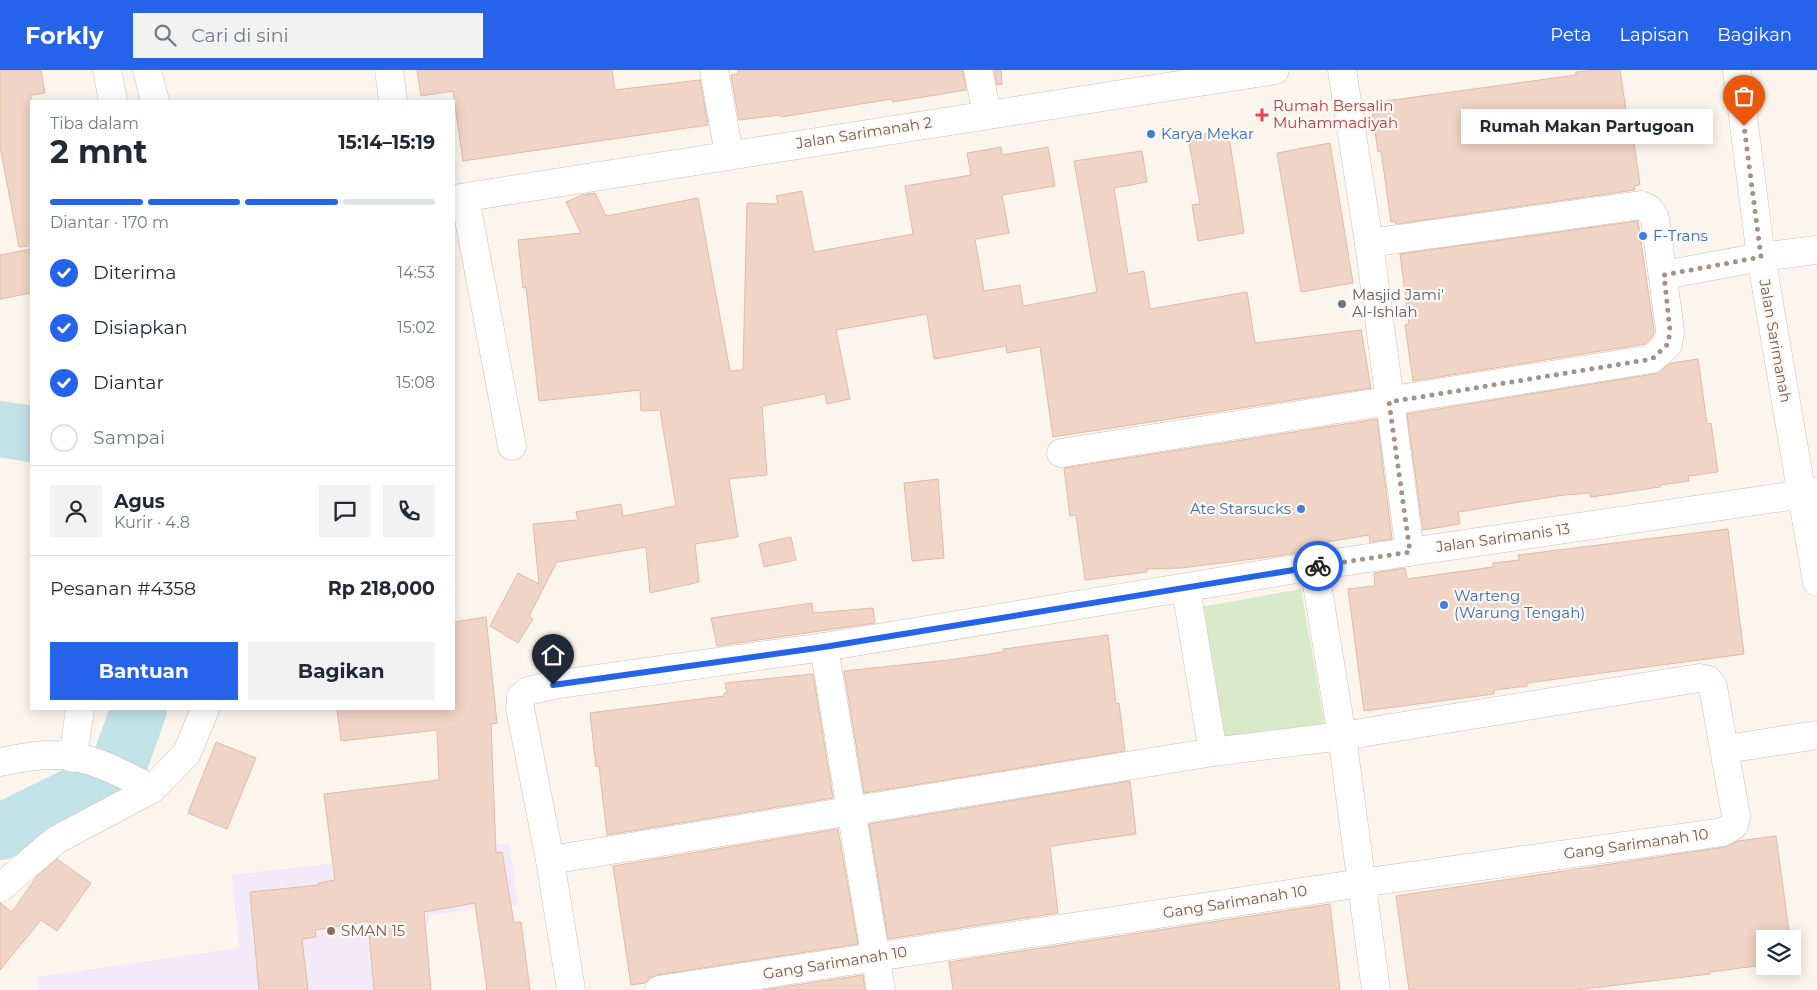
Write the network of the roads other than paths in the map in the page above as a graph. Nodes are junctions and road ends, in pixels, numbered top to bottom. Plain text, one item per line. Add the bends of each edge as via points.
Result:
1 (106, 70) edge
2 (147, 70) edge
3 (389, 70) edge
4 (714, 70) edge
5 (978, 70) edge
6 (1275, 70) edge
7 (1342, 70) edge
8 (1737, 70) edge
9 (1194, 76) edge
10 (113, 100) edge
11 (155, 100) edge
12 (393, 100) edge
13 (987, 114) junction
14 (729, 154) junction
15 (459, 198) edge
16 (1369, 243) junction
17 (1817, 250) edge
18 (1761, 257) junction
19 (1664, 275) junction
20 (1389, 402) junction
21 (512, 446) dead end
22 (1061, 452) dead end
23 (1809, 494) edge
24 (1410, 552) junction
25 (1314, 566) junction
26 (1817, 582) edge
27 (1186, 589) junction
28 (824, 647) junction
29 (80, 710) edge
30 (205, 710) edge
31 (1817, 735) edge
32 (1342, 736) junction
33 (1726, 749) junction
34 (1213, 752) junction
35 (73, 758) junction
36 (0, 762) edge
37 (152, 789) junction
38 (850, 810) junction
39 (550, 860) junction
40 (1361, 882) junction
41 (0, 888) edge
42 (876, 957) junction
43 (571, 990) edge
44 (659, 990) edge
45 (881, 990) edge
46 (1376, 990) edge

1 - 10 street
2 - 11 street
3 - 12 street
4 - 14 street
5 - 13 street
6 - 9 street, Jalan Sarimanah 2
7 - 16 street
8 - 18 street, Jalan Sarimanah
9 - 13 street, Jalan Sarimanah 2
13 - 14 street, Jalan Sarimanah 2
14 - 15 street, Jalan Sarimanah 2
15 - 21 street
16 - 19 street via 1641,205 1655,218
16 - 20 street
17 - 18 street
18 - 19 street
18 - 23 street, Jalan Sarimanah
19 - 20 street via 1670,331 1668,344 1652,359
20 - 22 street
20 - 24 street
23 - 24 street, Jalan Sarimanis 13
23 - 26 street, Jalan Sarimanah
24 - 25 street, Jalan Sarimanis 13
25 - 27 street, Jalan Sarimanis 13
25 - 32 street
27 - 28 street, Jalan Sarimanis 13
27 - 34 street
28 - 38 street
28 - 39 street, Jalan Sarimanis 13 via 553,685 524,693 520,708
29 - 35 street
30 - 37 street via 187,752
31 - 33 street
32 - 33 street, Gang Sarimanah 10 via 1699,678 1708,680 1713,687
32 - 34 street, Gang Sarimanah 10
32 - 40 street
33 - 40 street, Gang Sarimanah 10 via 1736,816 1734,825 1723,832
34 - 38 street, Gang Sarimanah 10
35 - 36 street via 54,755
35 - 37 street via 114,769
37 - 41 street via 56,840
38 - 39 street, Gang Sarimanah 10
38 - 42 street
39 - 43 street
40 - 42 street, Gang Sarimanah 10
40 - 46 street
42 - 44 street, Gang Sarimanah 10
42 - 45 street

